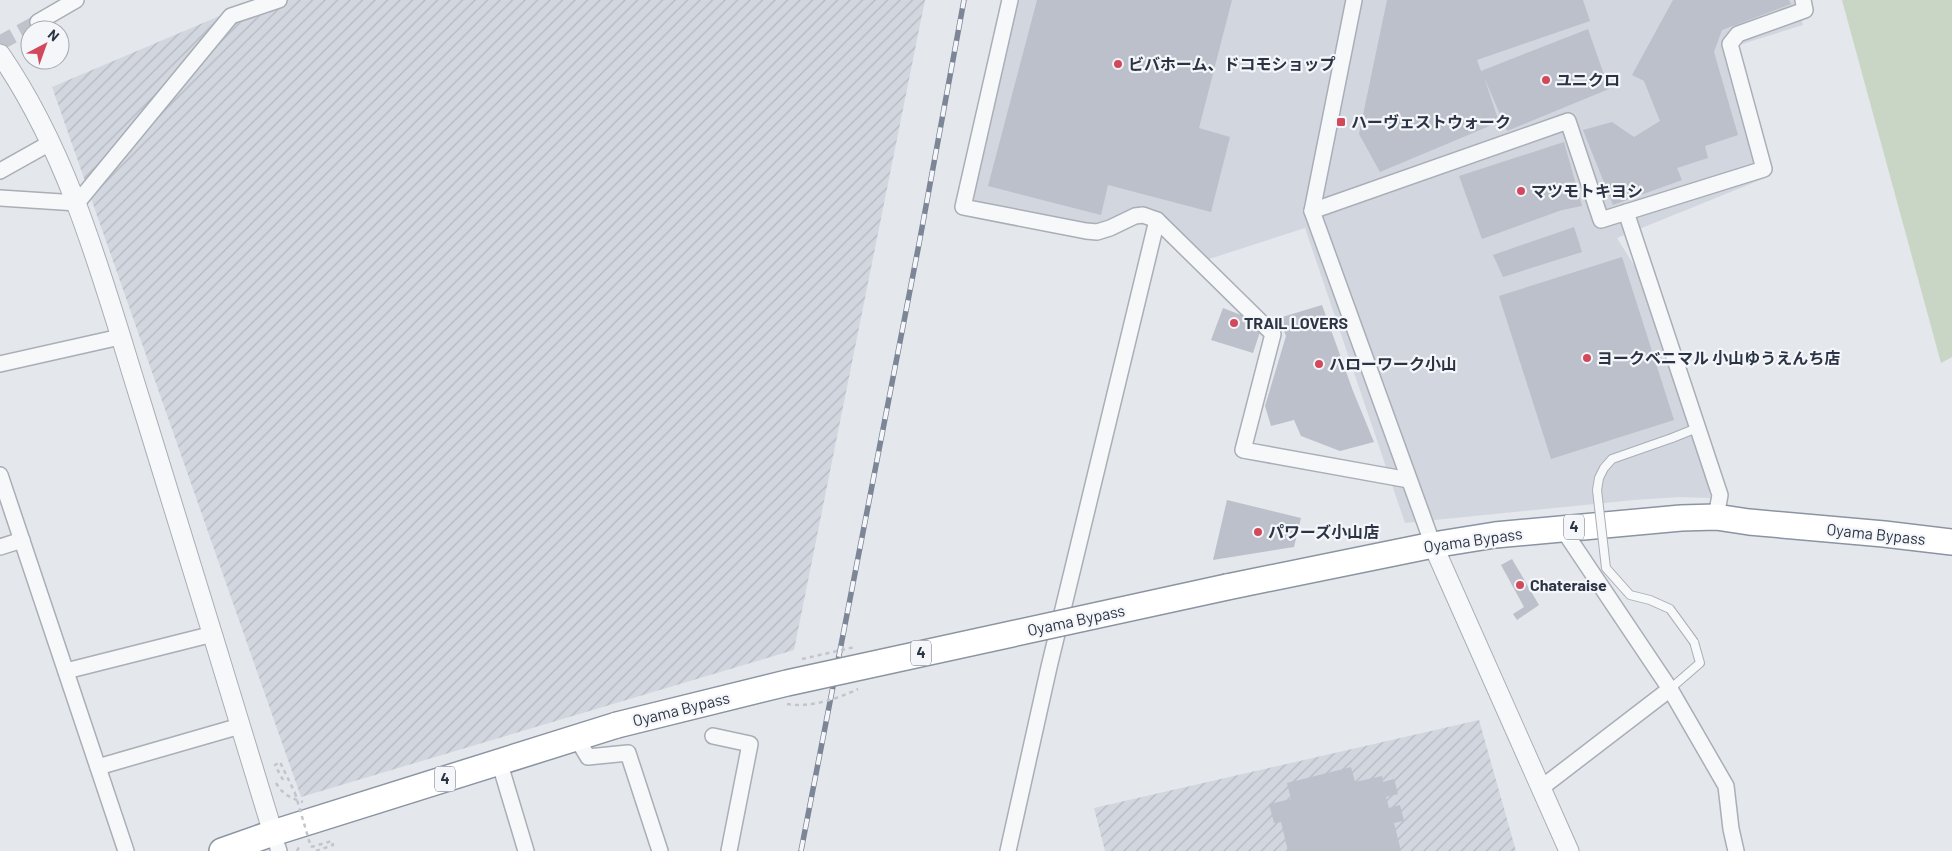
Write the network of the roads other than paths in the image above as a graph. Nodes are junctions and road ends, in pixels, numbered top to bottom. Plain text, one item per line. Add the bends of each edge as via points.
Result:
1 (279, 0) edge
2 (1010, 0) edge
3 (1354, 0) edge
4 (1803, 0) edge
5 (68, 2) edge
6 (41, 20) tunnel mouth
7 (0, 54) edge
8 (50, 143) junction
9 (0, 171) edge
10 (0, 198) edge
11 (77, 203) junction
12 (1312, 211) junction
13 (1626, 212) junction
14 (1157, 220) junction
15 (120, 337) junction
16 (0, 364) edge
17 (1697, 428) junction
18 (1, 480) edge
19 (1409, 480) junction
20 (1716, 517) junction
21 (1562, 528) junction
22 (22, 540) junction
23 (1952, 542) edge
24 (1433, 545) junction
25 (0, 547) edge
26 (213, 634) junction
27 (66, 671) junction
28 (1670, 689) junction
29 (240, 726) junction
30 (713, 736) dead end
31 (576, 737) junction
32 (499, 761) junction
33 (98, 767) junction
34 (1541, 788) junction
35 (276, 842) edge
36 (126, 851) edge
37 (222, 851) edge
38 (526, 851) edge
39 (660, 851) edge
40 (729, 851) edge
41 (1008, 851) edge
42 (1569, 851) edge
43 (1736, 851) edge

1 - 11 street via 231,16
2 - 14 street via 963,207 1097,232 1135,216
3 - 12 street
4 - 13 street via 1806,10 1738,34 1730,44 1764,169
5 - 6 street
7 - 8 street
8 - 9 street
8 - 11 street
10 - 11 street
11 - 15 street
12 - 13 street via 1568,121 1601,220
12 - 19 street
13 - 17 street
14 - 19 street via 1274,334 1243,450
14 - 41 street
15 - 16 street
15 - 26 street
17 - 20 street via 1720,495
17 - 28 lane, bridge via 1612,459 1601,473 1597,490 1606,568 1630,595 1670,609 1694,642 1700,663
18 - 22 street
19 - 24 street
20 - 21 highway, Oyama Bypass / 4
20 - 23 highway, Oyama Bypass / 4
21 - 24 highway, Oyama Bypass / 4
21 - 28 street
22 - 25 street
22 - 27 street
24 - 31 highway, Oyama Bypass / 4, bridge via 787,683
24 - 34 street
26 - 27 street
26 - 29 street
27 - 33 street
28 - 34 street
28 - 43 street via 1726,786
29 - 33 street
29 - 35 street
30 - 40 street via 750,744
31 - 32 highway, Oyama Bypass / 4
31 - 39 street via 588,757 628,753
32 - 35 highway, Oyama Bypass / 4
32 - 38 street
33 - 36 street
34 - 42 street
35 - 37 highway, Oyama Bypass / 4

